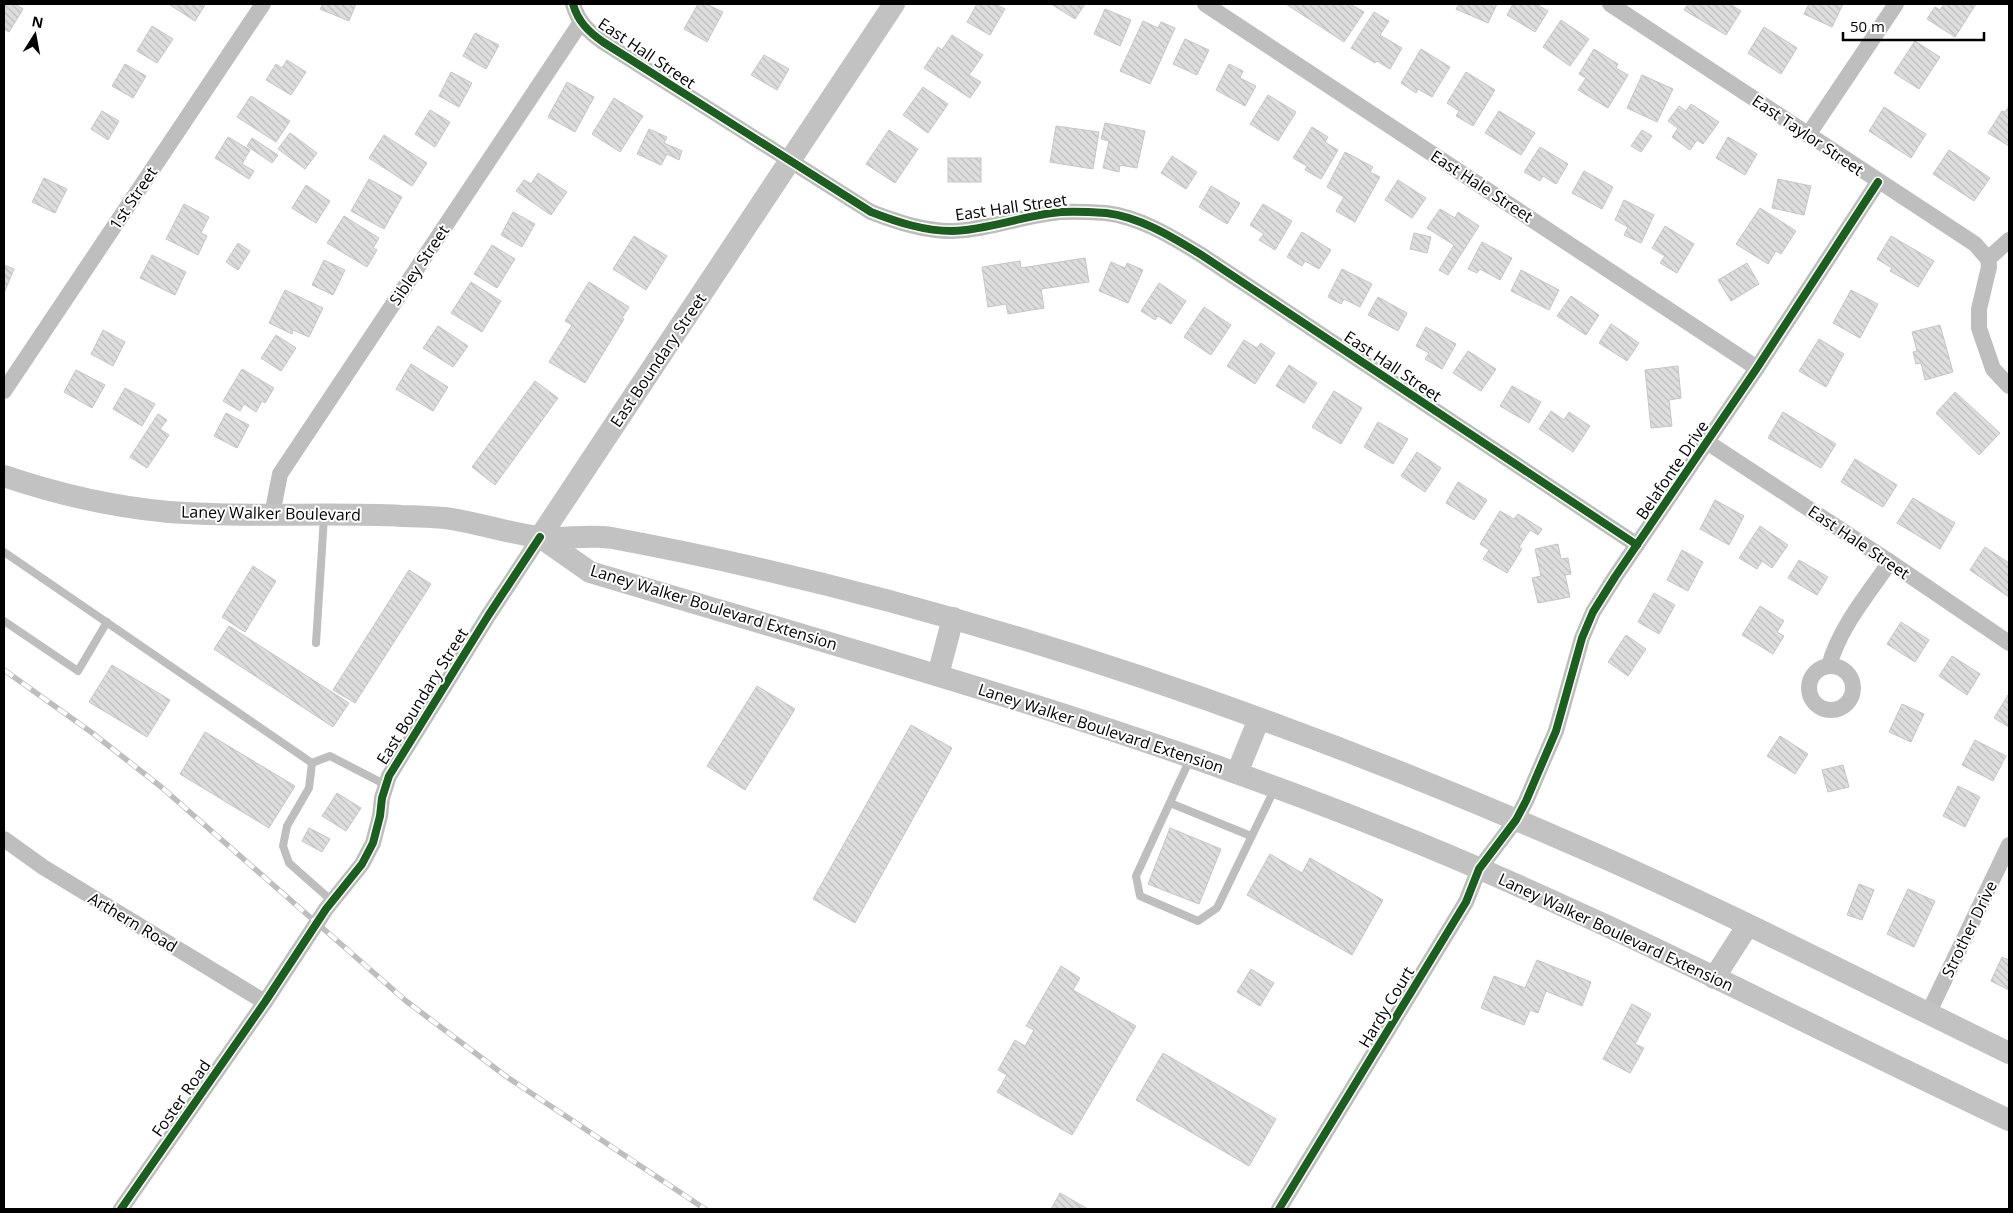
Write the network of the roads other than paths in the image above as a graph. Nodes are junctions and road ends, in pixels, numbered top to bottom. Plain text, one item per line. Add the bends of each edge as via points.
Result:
1 (263, 4) edge
2 (573, 4) edge
3 (894, 4) edge
4 (1205, 4) edge
5 (1610, 4) edge
6 (1896, 4) edge
7 (1628, 9) edge
8 (581, 22) junction
9 (1808, 135) junction
10 (790, 162) junction
11 (1878, 182) junction
12 (2009, 240) edge
13 (1988, 259) junction
14 (1757, 368) junction
15 (2009, 386) edge
16 (4, 392) edge
17 (1707, 442) junction
18 (4, 476) edge
19 (272, 515) junction
20 (324, 515) junction
21 (540, 537) junction
22 (1637, 545) junction
23 (4, 552) edge
24 (1890, 562) junction
25 (953, 618) junction
26 (4, 621) edge
27 (107, 622) junction
28 (316, 643) dead end
29 (2009, 643) edge
30 (1829, 666) dead end
31 (938, 675) junction
32 (1258, 719) junction
33 (1191, 757) junction
34 (312, 763) junction
35 (1238, 774) junction
36 (386, 785) junction
37 (1275, 787) junction
38 (1170, 803) junction
39 (1516, 820) junction
40 (1252, 836) junction
41 (4, 839) edge
42 (2009, 845) edge
43 (1479, 870) junction
44 (332, 901) junction
45 (1748, 925) junction
46 (1714, 978) junction
47 (265, 1002) junction
48 (1928, 1014) junction
49 (2009, 1053) edge
50 (2009, 1120) edge
51 (121, 1209) edge
52 (1279, 1209) edge

1 - 16 street, 1st Street
2 - 8 street, East Hall Street
3 - 10 main road, East Boundary Street
4 - 14 street, East Hale Street
5 - 7 street, East Taylor Street
6 - 9 street
7 - 9 street, East Taylor Street
8 - 10 street, East Hall Street via 603,42
8 - 19 street, Sibley Street via 280,474
9 - 11 street, East Taylor Street
10 - 21 main road, East Boundary Street
10 - 22 street, East Hall Street via 871,212 914,226 952,231 1060,212 1084,212 1109,214 1151,226 1200,254
11 - 13 street, East Taylor Street via 1975,244
11 - 14 street, Belafonte Drive
12 - 13 street
13 - 15 street via 1979,328 1993,369
14 - 17 street, Belafonte Drive
17 - 22 street, Belafonte Drive
17 - 24 street, East Hale Street
18 - 19 main road, Laney Walker Boulevard via 117,505 168,512
19 - 20 main road, Laney Walker Boulevard
20 - 21 main road, Laney Walker Boulevard via 445,518
20 - 28 lane
21 - 25 main road, Laney Walker Boulevard Extension via 604,537 843,589
21 - 31 main road, Laney Walker Boulevard Extension via 590,572
21 - 36 street, East Boundary Street via 403,752
22 - 39 street, Belafonte Drive via 1593,612 1582,638 1556,731
23 - 27 lane
24 - 29 street, East Hale Street
24 - 30 street via 1848,625
25 - 31 main road
25 - 32 main road, Laney Walker Boulevard Extension via 1117,669
26 - 27 lane via 78,671
27 - 34 lane
31 - 33 main road, Laney Walker Boulevard Extension
32 - 35 main road
32 - 39 main road, Laney Walker Boulevard Extension
33 - 35 main road, Laney Walker Boulevard Extension
33 - 38 lane
34 - 36 lane via 330,756
34 - 44 lane via 309,788 287,826 283,846 289,863
35 - 37 main road, Laney Walker Boulevard Extension
36 - 44 street, East Boundary Street via 373,844 362,864
37 - 40 lane
37 - 43 main road, Laney Walker Boulevard Extension via 1380,827
38 - 40 lane
38 - 40 lane via 1136,876 1140,896 1198,920 1217,908
39 - 43 street, Hardy Court
39 - 45 main road, Laney Walker Boulevard Extension
41 - 47 street, Arthern Road via 43,867
42 - 48 street, Strother Drive
43 - 46 main road, Laney Walker Boulevard Extension via 1571,909
43 - 52 street, Hardy Court via 1466,902
44 - 47 street, East Boundary Street
45 - 46 main road
45 - 48 main road, Laney Walker Boulevard Extension
46 - 50 main road, Laney Walker Boulevard Extension
47 - 51 street, Foster Road
48 - 49 main road, Laney Walker Boulevard Extension

